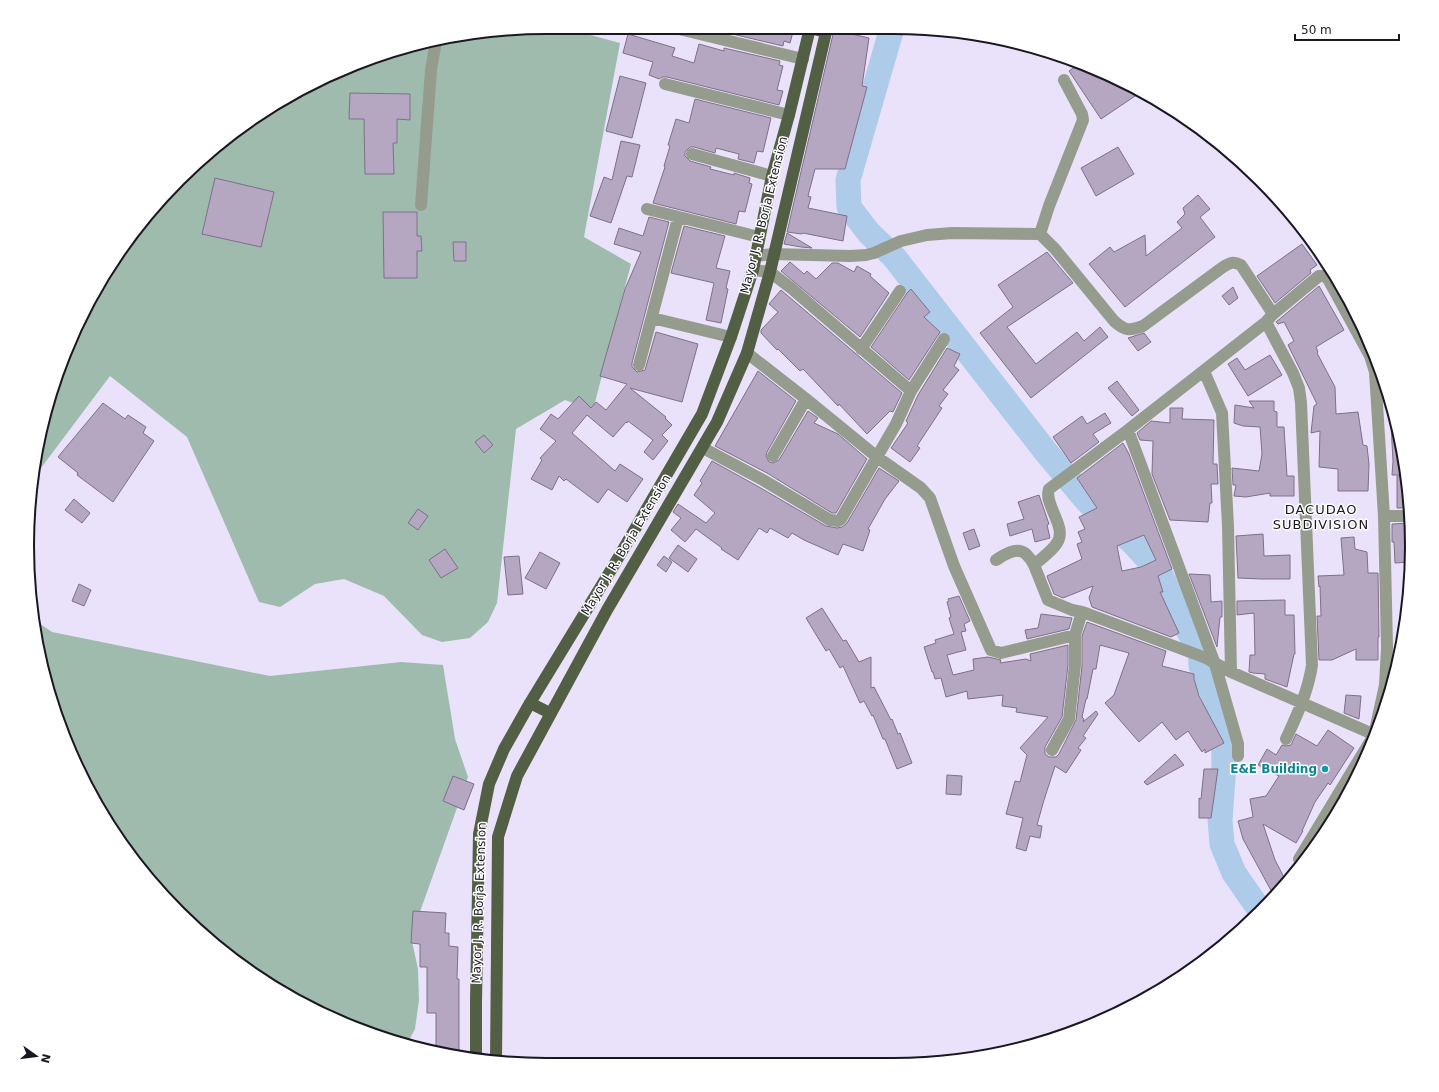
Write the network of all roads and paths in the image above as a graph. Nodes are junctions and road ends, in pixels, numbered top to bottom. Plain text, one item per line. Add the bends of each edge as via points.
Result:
1 (700, 34) edge
2 (809, 34) edge
3 (825, 34) edge
4 (435, 46) edge
5 (803, 59) junction
6 (1064, 80) dead end
7 (665, 84) dead end
8 (789, 115) junction
9 (692, 154) dead end
10 (772, 176) junction
11 (421, 205) dead end
12 (647, 209) dead end
13 (678, 218) junction
14 (1040, 234) junction
15 (759, 237) junction
16 (774, 254) junction
17 (755, 256) junction
18 (753, 270) junction
19 (770, 272) junction
20 (900, 291) dead end
21 (652, 318) junction
22 (1269, 318) junction
23 (731, 337) junction
24 (944, 339) dead end
25 (1362, 341) edge
26 (861, 349) junction
27 (746, 354) junction
28 (639, 365) dead end
29 (1204, 371) junction
30 (1375, 373) edge
31 (911, 391) junction
32 (806, 399) junction
33 (702, 414) junction
34 (717, 422) junction
35 (1128, 430) junction
36 (703, 448) junction
37 (773, 456) dead end
38 (877, 457) junction
39 (1384, 516) junction
40 (1404, 516) edge
41 (996, 560) dead end
42 (1034, 565) junction
43 (1082, 612) junction
44 (1075, 635) junction
45 (1205, 658) junction
46 (1231, 672) junction
47 (1381, 701) edge
48 (530, 703) junction
49 (1302, 703) junction
50 (550, 713) junction
51 (1370, 733) edge
52 (1286, 739) dead end
53 (1052, 750) dead end
54 (1238, 756) dead end
55 (1350, 776) edge
56 (1303, 852) edge
57 (476, 1053) edge
58 (496, 1056) edge

1 - 5 street
2 - 5 main road, Mayor J. R. Borja Extension
3 - 16 main road, Mayor J. R. Borja Extension
4 - 11 street via 431,70
5 - 8 main road, Mayor J. R. Borja Extension
6 - 14 street via 1083,120
7 - 8 street
8 - 10 main road, Mayor J. R. Borja Extension
9 - 10 street
10 - 15 main road, Mayor J. R. Borja Extension
12 - 13 street
13 - 15 street
13 - 21 street
14 - 16 street via 933,234 901,241 874,253 850,256
14 - 22 street via 1114,321 1127,330 1143,326 1231,262 1241,266
15 - 17 main road, Mayor J. R. Borja Extension
16 - 17 street
16 - 19 main road, Mayor J. R. Borja Extension
17 - 18 main road, Mayor J. R. Borja Extension
18 - 19 street
18 - 23 main road, Mayor J. R. Borja Extension
19 - 26 street
19 - 27 main road, Mayor J. R. Borja Extension
20 - 26 street
21 - 23 street
21 - 28 street
22 - 25 street via 1319,276 1324,276
22 - 29 street
22 - 49 street via 1299,388 1301,403 1312,648 1310,683
23 - 33 main road, Mayor J. R. Borja Extension
24 - 31 street
26 - 31 street
27 - 32 street
27 - 34 main road, Mayor J. R. Borja Extension
29 - 35 street
29 - 46 street via 1222,413 1228,526
30 - 39 street
31 - 38 street
32 - 37 street
32 - 38 street
33 - 34 main road
33 - 48 main road, Mayor J. R. Borja Extension
34 - 36 main road, Mayor J. R. Borja Extension
35 - 42 street via 1049,489 1060,537 1057,544
35 - 45 street
36 - 38 street via 834,521 841,519
36 - 50 main road, Mayor J. R. Borja Extension via 607,610
38 - 44 street via 921,488 930,498 954,566 991,650 1001,653
39 - 40 street
39 - 47 street via 1387,647
41 - 42 street via 1018,551 1026,553
42 - 43 street via 1048,600
43 - 44 street
43 - 45 street
44 - 53 street via 1075,665 1069,719
45 - 46 street
45 - 54 street via 1238,744
46 - 49 street
48 - 50 main road
48 - 57 main road, Mayor J. R. Borja Extension via 488,784 479,834
49 - 51 street
49 - 52 street
50 - 58 main road, Mayor J. R. Borja Extension via 517,776 498,837
55 - 56 street

